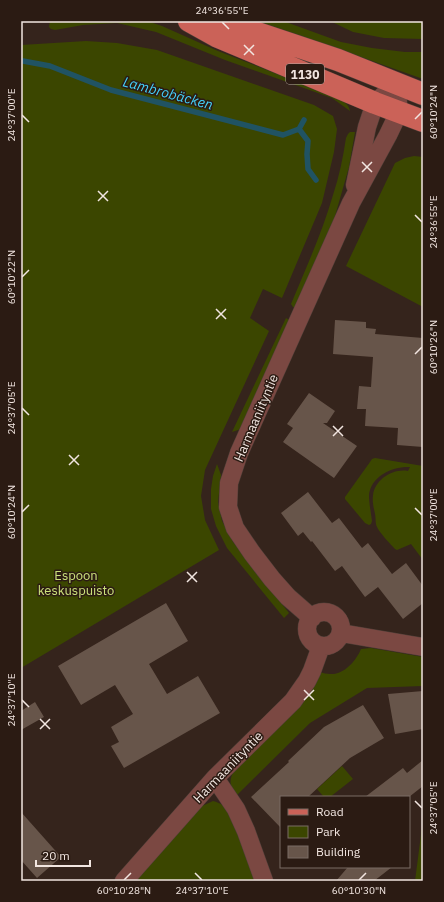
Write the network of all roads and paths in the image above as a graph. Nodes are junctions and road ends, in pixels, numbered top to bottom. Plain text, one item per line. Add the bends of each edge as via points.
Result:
1 (190, 21) edge
2 (222, 21) edge
3 (396, 84) junction
4 (423, 94) edge
5 (375, 103) junction
6 (399, 112) junction
7 (423, 121) edge
8 (351, 203) junction
9 (312, 618) junction
10 (341, 633) junction
11 (321, 646) junction
12 (423, 647) edge
13 (215, 778) junction
14 (124, 881) edge
15 (264, 881) edge

1 - 5 main road, 1130 via 216,36
2 - 3 main road, 1130 via 338,60
3 - 4 main road, 1130
3 - 5 street, Harmaaniityntie
3 - 6 street
5 - 6 main road, 1130
5 - 8 street, Harmaaniityntie via 367,127
6 - 7 main road, 1130
6 - 8 street, Harmaaniityntie
8 - 9 street, Harmaaniityntie via 239,453 229,483 228,507 235,528 272,579
9 - 10 street via 322,612 332,614 339,621
9 - 11 street via 308,622 308,633 312,641
10 - 11 street via 332,644
10 - 12 street
11 - 13 street, Harmaaniityntie via 307,681 293,701
13 - 14 street, Harmaaniityntie
13 - 15 street via 236,809

